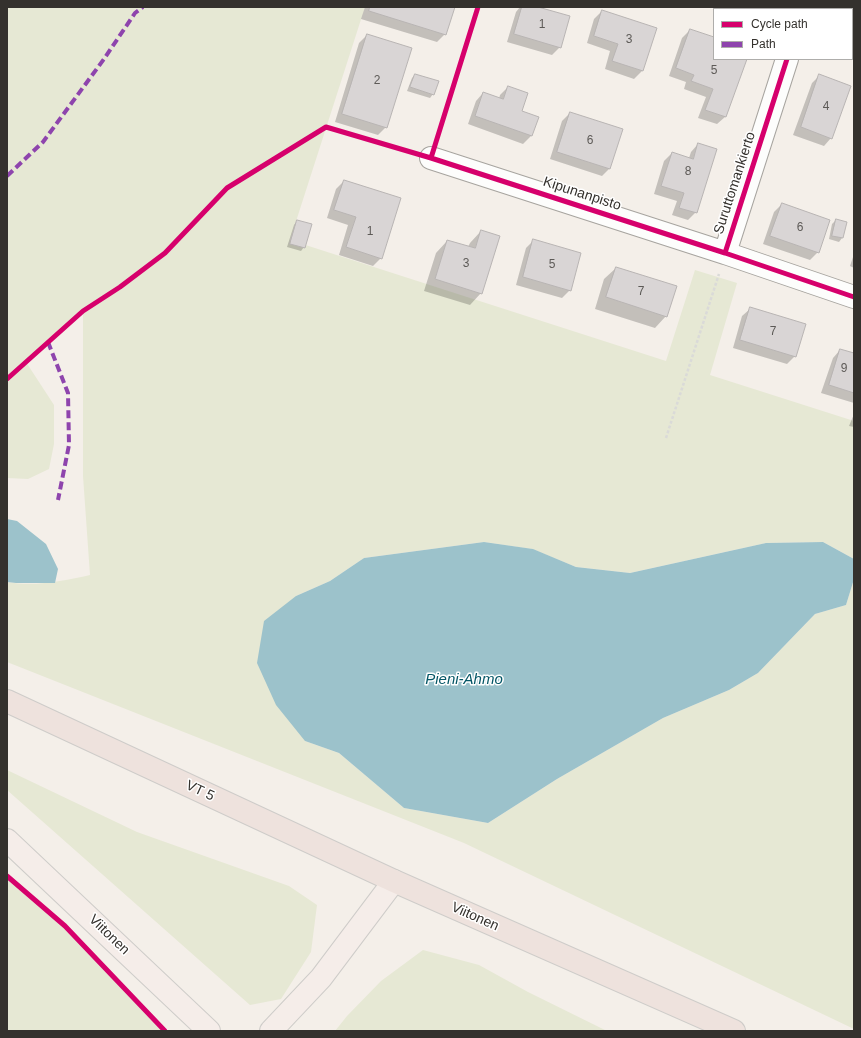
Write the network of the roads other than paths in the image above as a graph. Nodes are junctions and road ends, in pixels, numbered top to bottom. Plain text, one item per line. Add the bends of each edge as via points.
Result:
1 (787, 60) edge
2 (431, 158) dead end
3 (725, 253) junction
4 (854, 297) edge
5 (7, 701) edge
6 (7, 840) edge
7 (394, 881) junction
8 (209, 1031) edge
9 (271, 1031) edge
10 (734, 1031) edge

1 - 3 street, Suruttomankierto
2 - 3 street, Kipunanpisto
3 - 4 street, Suruttomankierto
5 - 7 highway, VT 5
6 - 8 main road, Viitonen
7 - 9 main road via 321,978
7 - 10 highway, Viitonen

